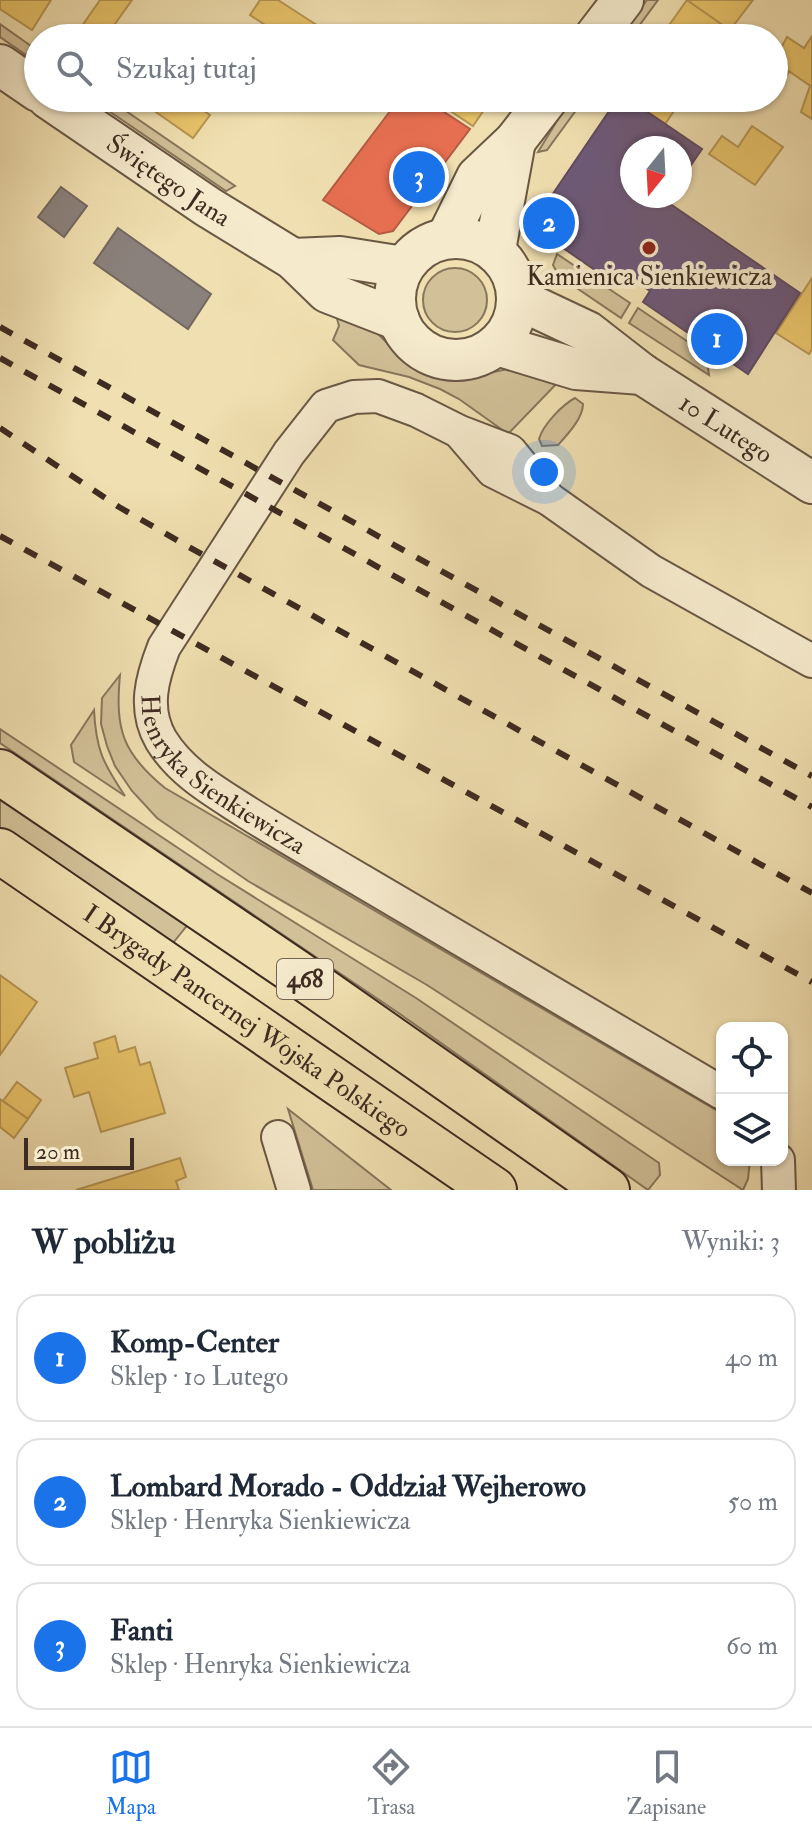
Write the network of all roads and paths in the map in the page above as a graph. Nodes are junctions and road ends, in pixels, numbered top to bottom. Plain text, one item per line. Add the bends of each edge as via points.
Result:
1 (623, 0) edge
2 (605, 24) edge
3 (0, 65) edge
4 (24, 81) edge
5 (69, 112) edge
6 (537, 112) edge
7 (515, 141) junction
8 (447, 238) junction
9 (495, 250) junction
10 (293, 259) junction
11 (403, 267) junction
12 (518, 299) junction
13 (399, 320) junction
14 (497, 345) junction
15 (642, 374) junction
16 (812, 483) edge
17 (812, 661) edge
18 (0, 772) edge
19 (0, 851) edge
20 (716, 1089) edge
21 (278, 1137) dead end
22 (778, 1166) edge
23 (294, 1190) edge
24 (494, 1190) edge
25 (607, 1190) edge
26 (779, 1190) edge

1 - 2 street
3 - 4 street
5 - 10 street, Świętego Jana
6 - 7 street
7 - 8 street via 477,177
7 - 9 street
8 - 9 street via 472,239
8 - 11 street via 429,243
9 - 12 street via 516,281
10 - 11 street via 340,257
10 - 13 street, Świętego Jana via 327,292
11 - 13 street via 395,293
12 - 14 street via 516,316
12 - 15 street, 10 Lutego via 588,332
13 - 14 street via 408,338 441,359 461,361
14 - 15 street, 10 Lutego via 576,369
15 - 16 street, 10 Lutego
17 - 20 street, Henryka Sienkiewicza via 651,571 549,499 510,451 378,396 326,406 289,453 164,647 152,684 152,718 176,760 194,778
18 - 25 main road, 468
19 - 24 main road, I Brygady Pancernej Wojska Polskiego / 468
21 - 23 street
22 - 26 street

